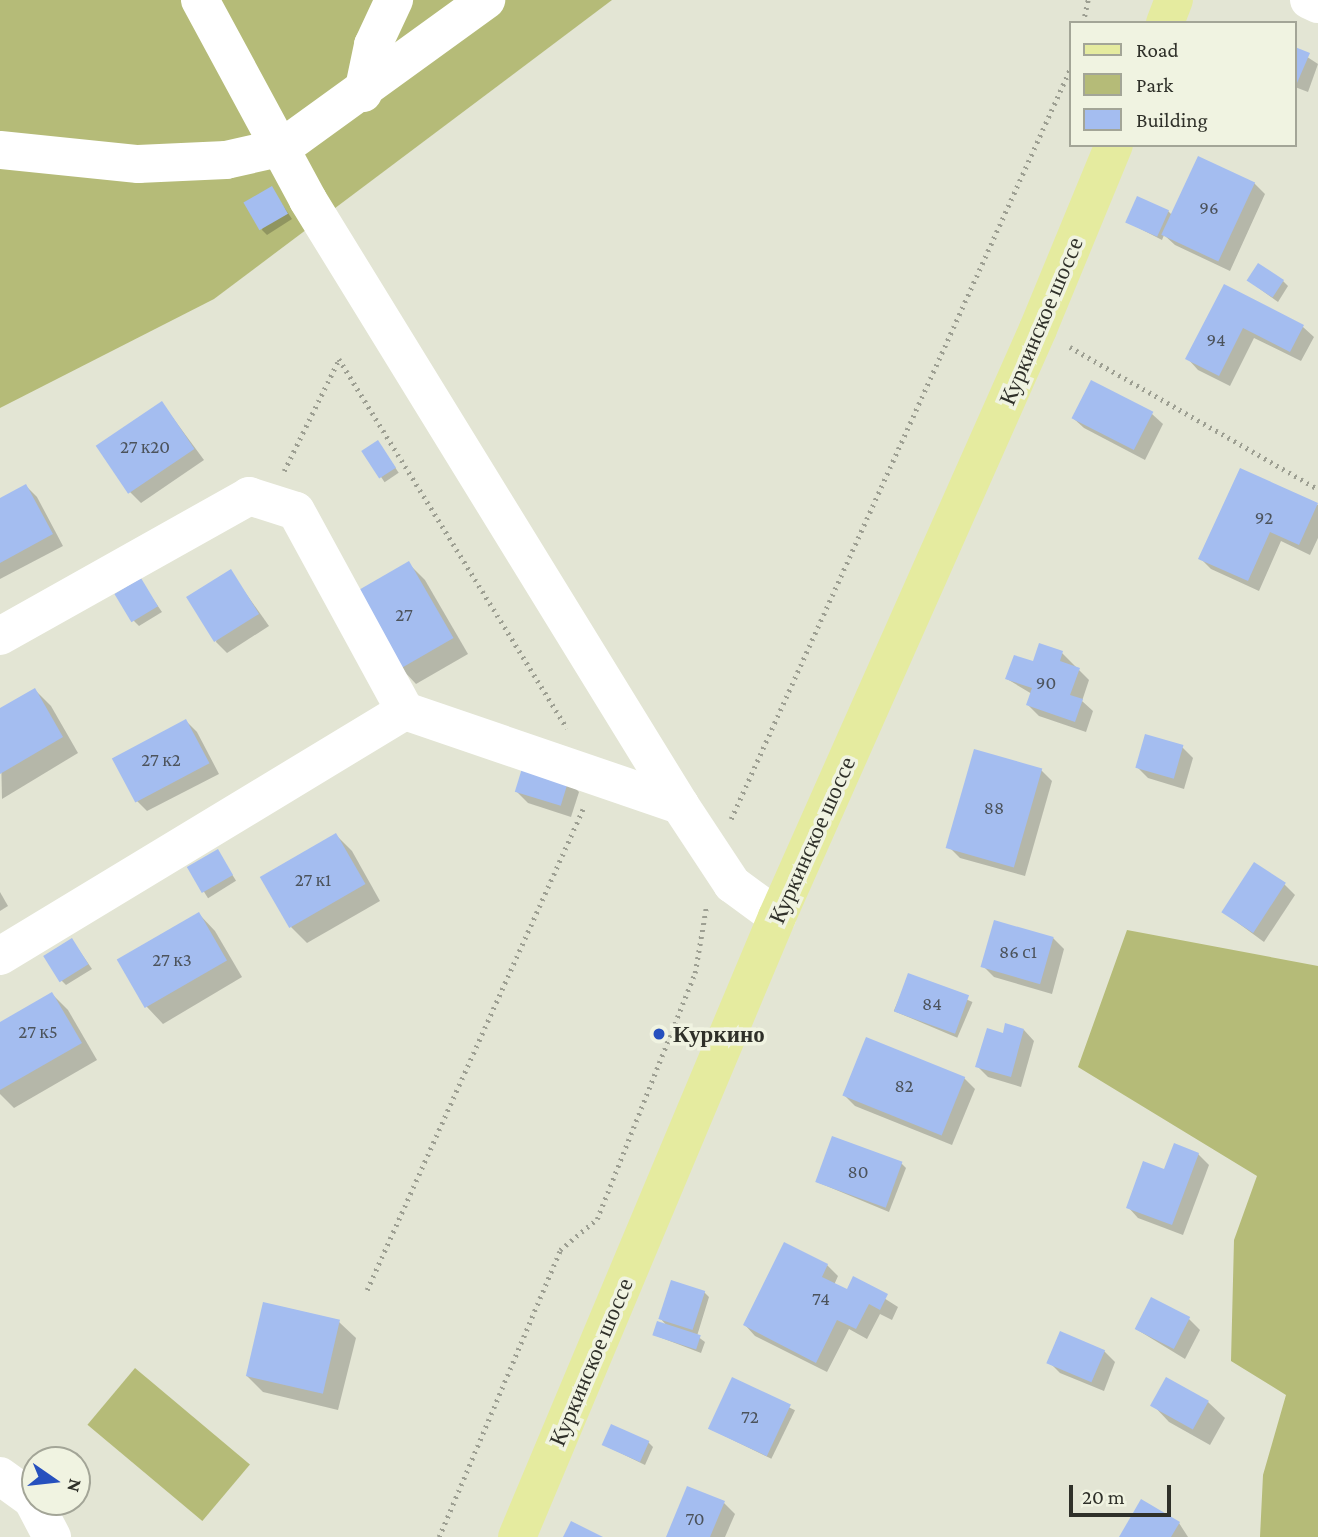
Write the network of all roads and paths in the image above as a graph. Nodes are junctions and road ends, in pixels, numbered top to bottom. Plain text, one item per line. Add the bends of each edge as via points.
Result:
1 (200, 0) edge
2 (394, 0) edge
3 (486, 0) edge
4 (1088, 0) edge
5 (1174, 0) edge
6 (1308, 0) edge
7 (1318, 4) edge
8 (1083, 21) edge
9 (1166, 21) edge
10 (1070, 70) edge
11 (363, 93) junction
12 (283, 147) junction
13 (1113, 147) edge
14 (0, 150) edge
15 (1038, 330) junction
16 (1318, 489) edge
17 (0, 636) edge
18 (405, 711) junction
19 (680, 805) junction
20 (714, 856) junction
21 (777, 917) junction
22 (0, 956) edge
23 (0, 1476) edge
24 (56, 1534) edge
25 (439, 1537) edge
26 (517, 1537) edge

1 - 12 street
2 - 11 street via 373,45
3 - 11 street
4 - 8 path
5 - 9 main road
6 - 7 street
10 - 20 path
11 - 12 street
12 - 14 street via 226,160 138,164
12 - 19 street via 308,200
13 - 15 main road, Куркинское шоссе
15 - 16 path
15 - 21 main road, Куркинское шоссе
17 - 18 street via 249,496 296,511
18 - 19 street
18 - 22 street
19 - 20 street
20 - 21 street via 732,884
20 - 25 path via 695,974 597,1219 560,1250
21 - 26 main road, Куркинское шоссе
23 - 24 street via 32,1499

